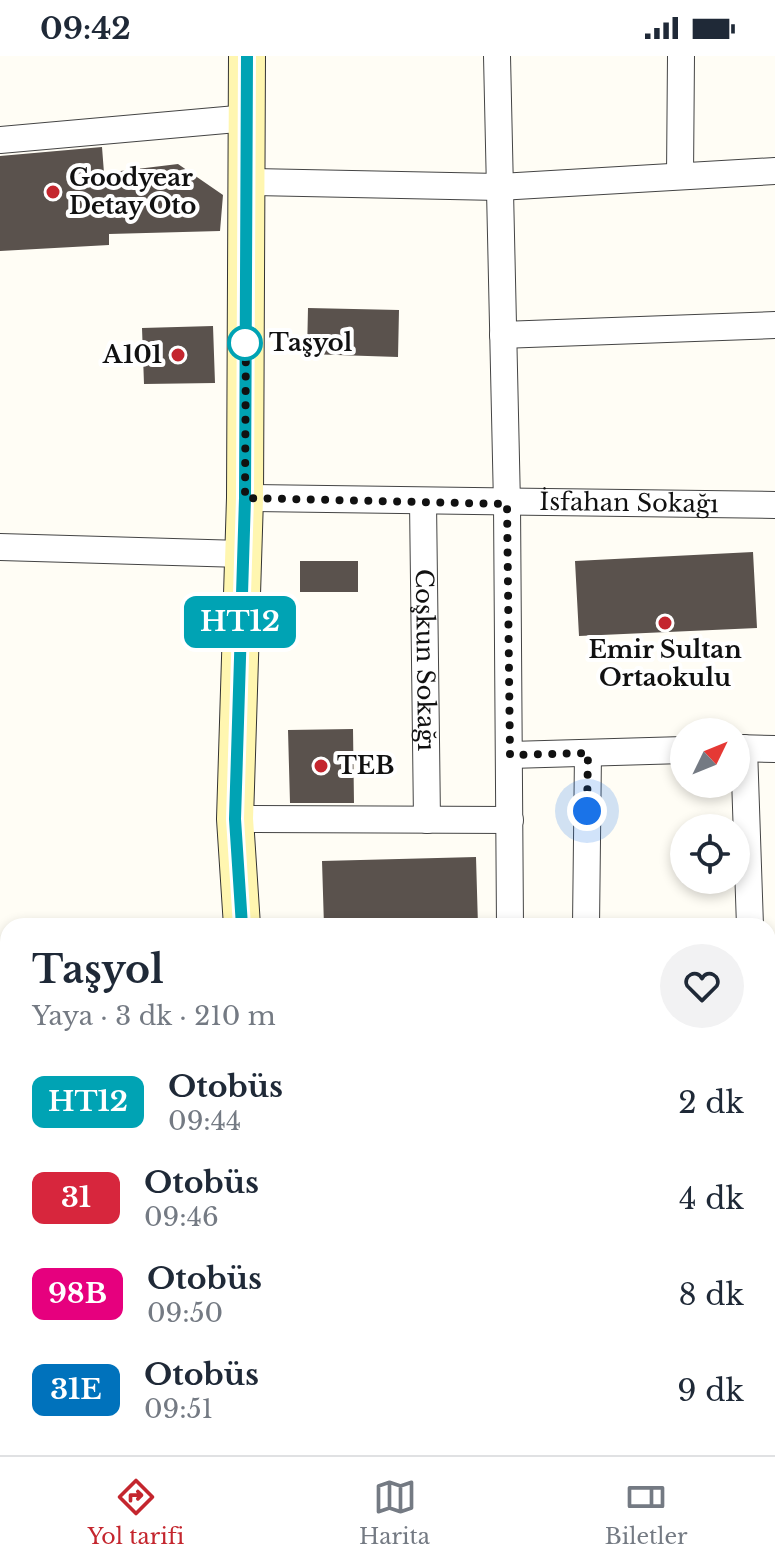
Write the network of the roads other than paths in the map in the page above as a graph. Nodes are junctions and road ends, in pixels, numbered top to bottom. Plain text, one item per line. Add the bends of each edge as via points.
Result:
1 (247, 56) edge
2 (497, 56) edge
3 (681, 56) edge
4 (248, 118) junction
5 (0, 140) edge
6 (775, 171) edge
7 (680, 176) junction
8 (249, 182) junction
9 (499, 187) junction
10 (775, 325) edge
11 (503, 335) junction
12 (245, 498) junction
13 (423, 502) junction
14 (507, 504) junction
15 (775, 505) edge
16 (0, 547) edge
17 (242, 554) junction
18 (750, 748) edge
19 (775, 749) edge
20 (670, 750) edge
21 (588, 753) junction
22 (510, 755) junction
23 (743, 798) edge
24 (235, 819) junction
25 (427, 820) junction
26 (510, 820) junction
27 (241, 918) edge
28 (510, 918) edge
29 (586, 918) edge
30 (750, 918) edge

1 - 4 main road
2 - 9 street
3 - 7 street
4 - 5 street
4 - 8 main road
6 - 7 street
7 - 9 street
8 - 9 street
8 - 12 main road
9 - 11 street
10 - 11 street
11 - 14 street
12 - 13 street, İsfahan Sokağı
12 - 17 main road
13 - 14 street, İsfahan Sokağı
13 - 25 street, Coşkun Sokağı
14 - 15 street, İsfahan Sokağı
14 - 22 street
16 - 17 street
17 - 24 main road
18 - 19 street
20 - 21 street
21 - 22 street
21 - 29 street
22 - 26 street
23 - 30 street
24 - 25 street
24 - 27 main road
25 - 26 street
26 - 28 street

